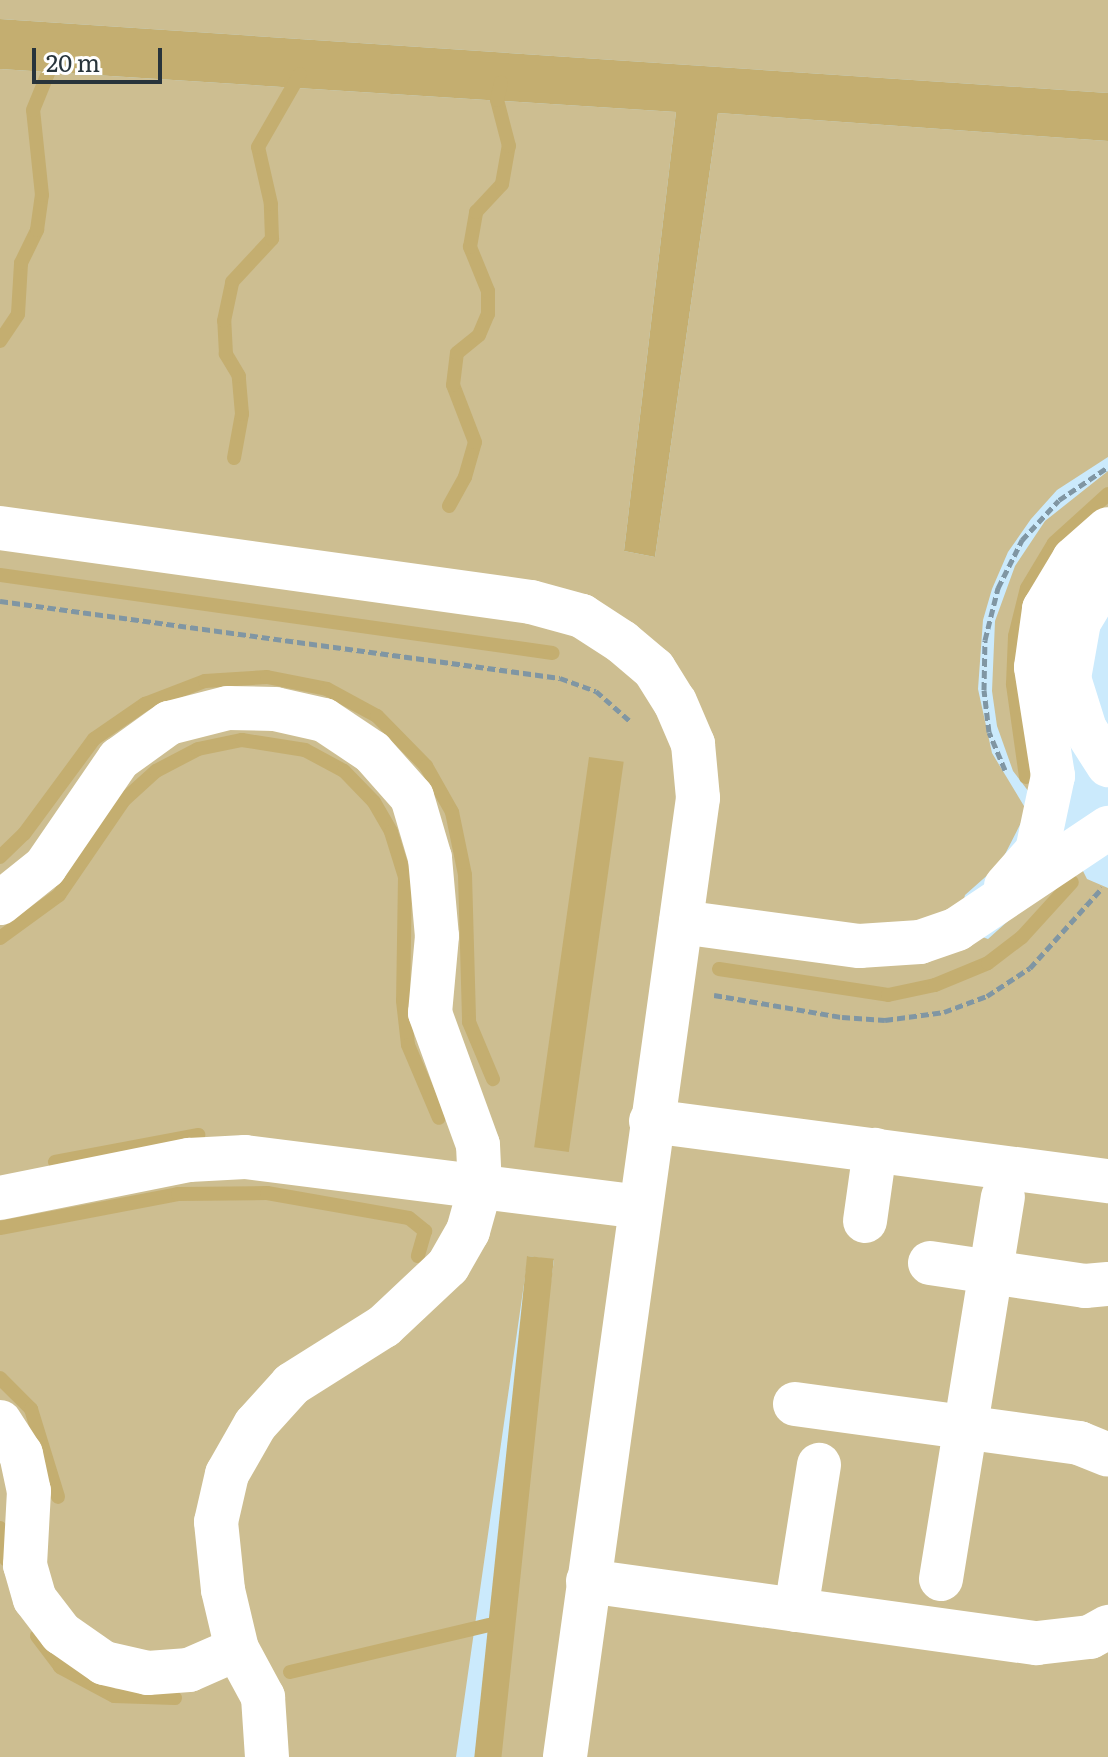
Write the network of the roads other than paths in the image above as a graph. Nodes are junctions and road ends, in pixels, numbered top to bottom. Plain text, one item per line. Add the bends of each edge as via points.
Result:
1 (0, 528) edge
2 (1108, 529) edge
3 (1108, 574) edge
4 (1108, 765) edge
5 (1108, 828) edge
6 (0, 903) edge
7 (983, 912) junction
8 (681, 922) junction
9 (651, 1121) junction
10 (875, 1150) junction
11 (1108, 1181) edge
12 (480, 1188) junction
13 (1003, 1197) dead end
14 (0, 1198) edge
15 (639, 1207) junction
16 (865, 1221) dead end
17 (930, 1263) dead end
18 (991, 1273) junction
19 (1108, 1284) edge
20 (795, 1404) dead end
21 (0, 1422) edge
22 (966, 1428) junction
23 (1108, 1455) edge
24 (819, 1465) dead end
25 (941, 1579) dead end
26 (588, 1581) junction
27 (796, 1610) junction
28 (1108, 1627) edge
29 (237, 1649) junction
30 (267, 1757) edge
31 (565, 1757) edge

1 - 8 lane via 531,602 582,616 654,669 693,744 698,798
2 - 7 lane via 1074,559 1044,609 1036,667 1053,776 1037,851
3 - 4 lane via 1079,622 1069,678 1085,729
5 - 7 lane
6 - 12 lane via 45,867 119,759 169,723 228,708 275,709 324,720 372,752 412,797 430,858 437,936 430,1013 478,1145
7 - 8 lane via 957,929 889,947
8 - 9 lane
9 - 10 lane
9 - 15 lane
10 - 11 lane
10 - 16 lane
12 - 14 lane via 245,1157 189,1160
12 - 15 lane
12 - 29 lane via 468,1231 448,1266 384,1326 292,1384 255,1425 227,1474 216,1522 223,1590
13 - 18 lane
15 - 26 lane
17 - 18 lane
18 - 19 lane via 1085,1286
18 - 22 lane
20 - 22 lane
21 - 29 lane via 21,1454 29,1491 25,1565 35,1599 61,1633 104,1663 148,1673 189,1670
22 - 23 lane via 1079,1443
22 - 25 lane
24 - 27 lane
26 - 27 lane
26 - 31 lane
27 - 28 lane via 1037,1643 1090,1637
29 - 30 lane via 263,1697

